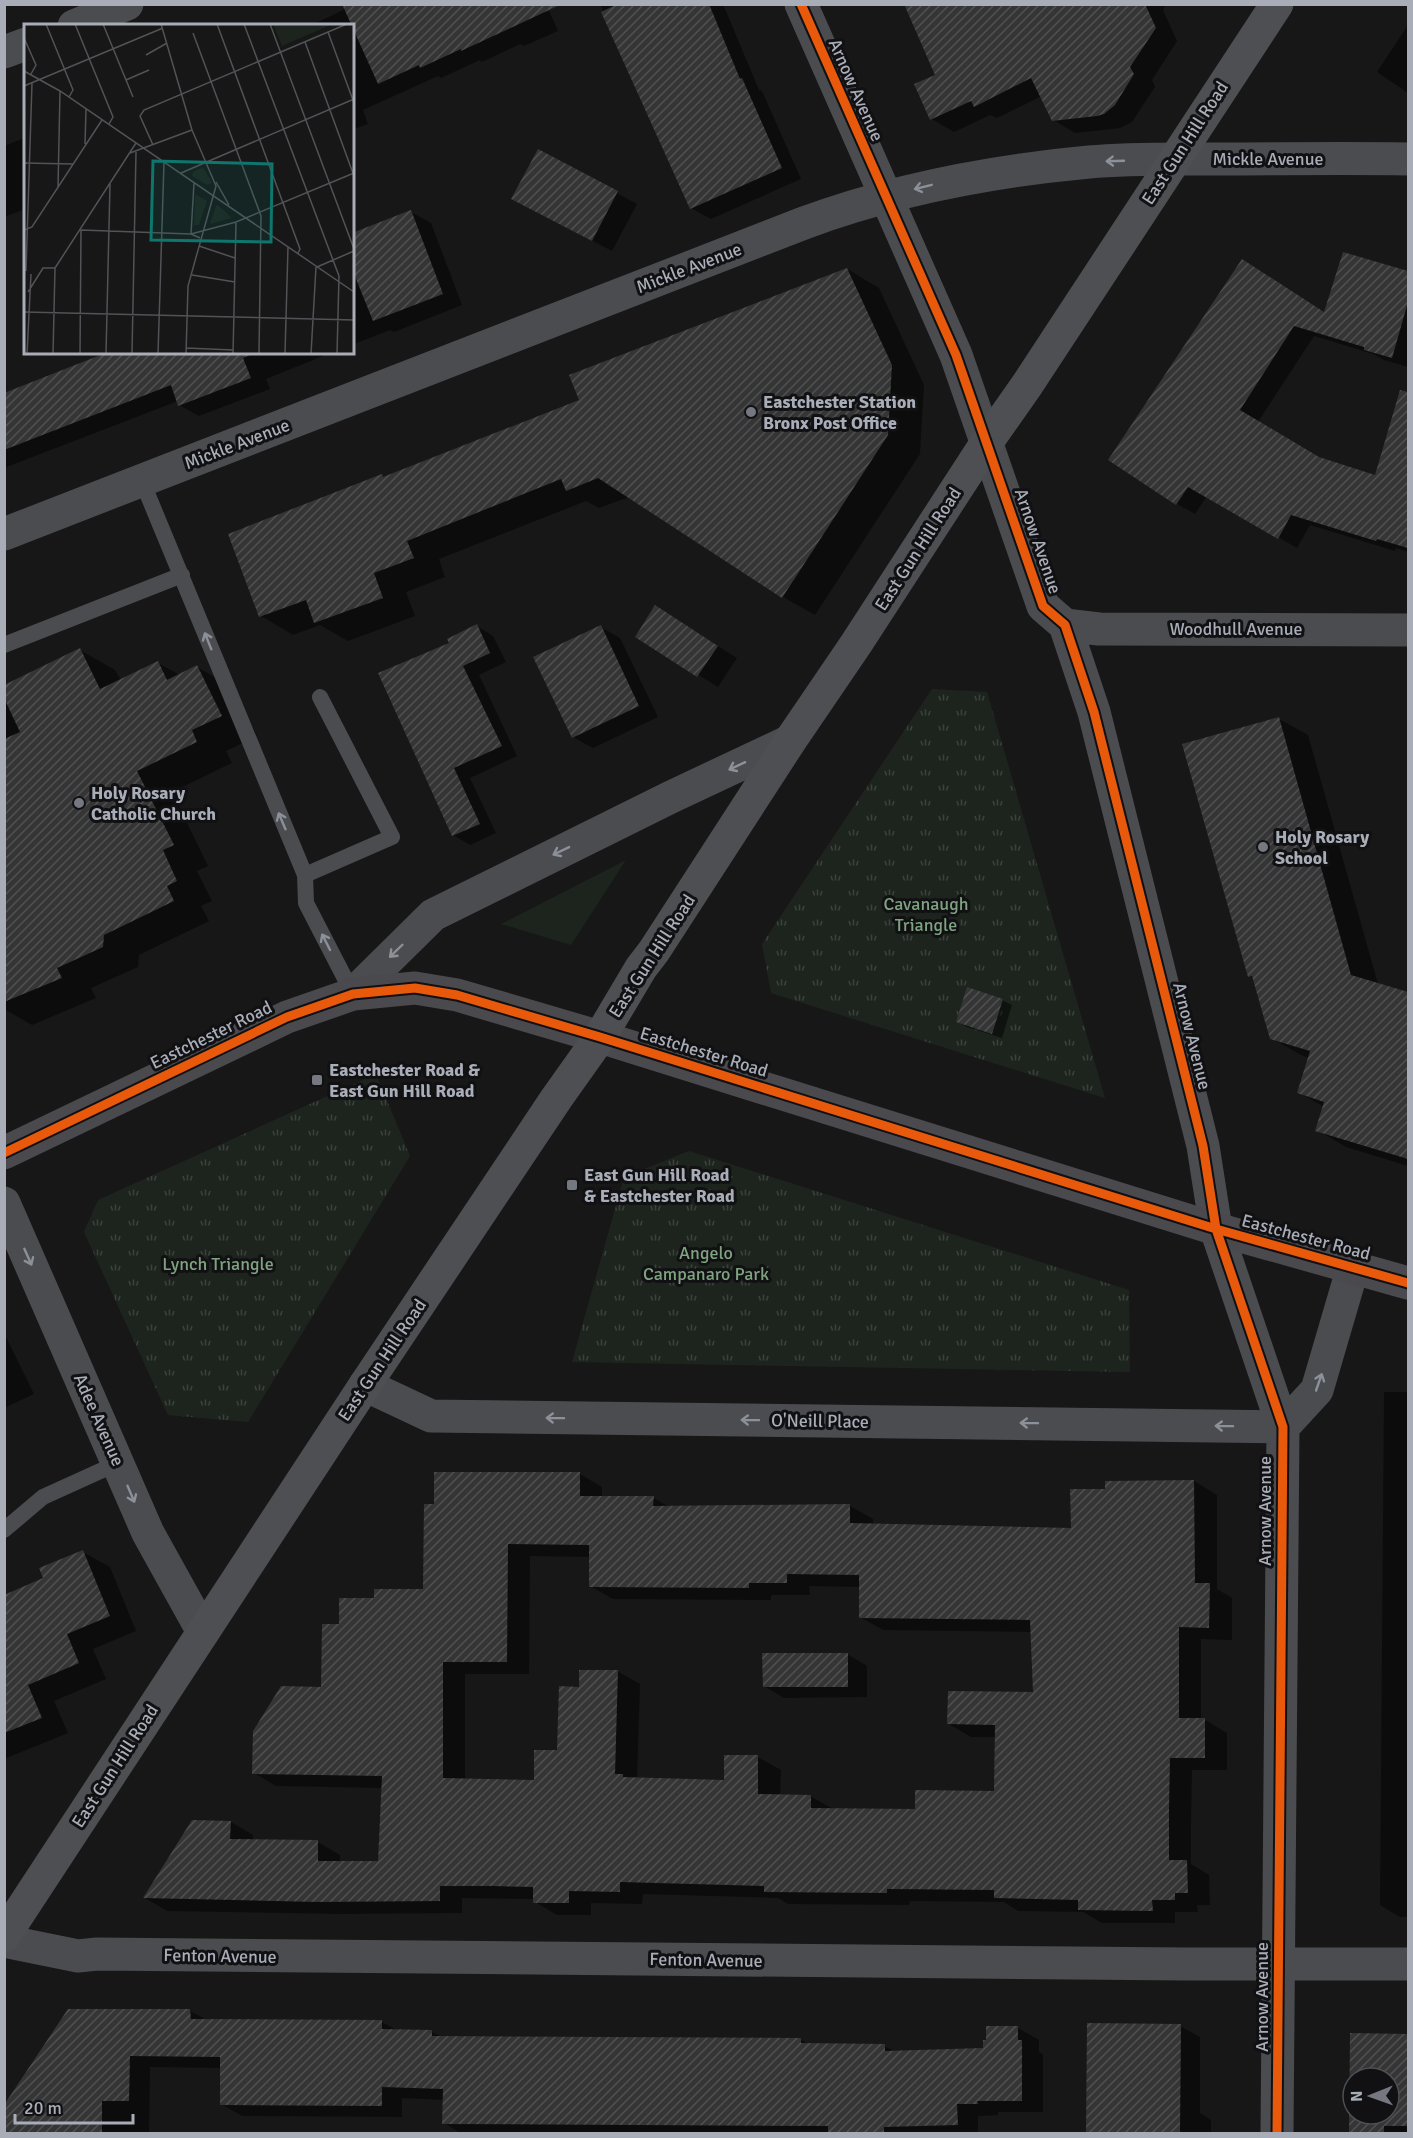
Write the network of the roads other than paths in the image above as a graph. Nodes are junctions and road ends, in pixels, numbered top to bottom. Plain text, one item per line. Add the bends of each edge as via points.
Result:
1 (127, 4) edge
2 (801, 4) edge
3 (1277, 4) edge
4 (79, 24) edge
5 (24, 45) edge
6 (4, 52) edge
7 (1174, 159) junction
8 (1408, 159) edge
9 (886, 197) junction
10 (987, 442) junction
11 (142, 481) junction
12 (4, 534) edge
13 (182, 575) junction
14 (1065, 625) junction
15 (1408, 630) edge
16 (4, 645) edge
17 (320, 697) dead end
18 (790, 741) junction
19 (305, 875) junction
20 (352, 994) junction
21 (600, 1037) junction
22 (4, 1152) edge
23 (4, 1203) edge
24 (1216, 1229) junction
25 (1353, 1267) junction
26 (1408, 1283) edge
27 (365, 1385) junction
28 (1283, 1427) junction
29 (118, 1463) junction
30 (4, 1530) edge
31 (203, 1632) junction
32 (4, 1936) edge
33 (4, 1941) edge
34 (1278, 1964) junction
35 (1408, 1964) edge
36 (1277, 2133) edge

1 - 4 street
2 - 9 street, Arnow Avenue
3 - 7 main road, East Gun Hill Road
5 - 6 street
7 - 8 street, Mickle Avenue
7 -> 9 street, Mickle Avenue via 1090,162 963,179
7 - 10 main road, East Gun Hill Road
9 - 10 street, Arnow Avenue via 956,356
9 - 11 street, Mickle Avenue via 838,210
10 - 14 street, Arnow Avenue via 1043,606
10 - 18 main road, East Gun Hill Road
11 - 12 street, Mickle Avenue
11 - 13 lane
13 - 16 lane
19 -> 13 lane
14 - 15 street, Woodhull Avenue via 1100,629
14 - 24 street, Arnow Avenue via 1094,712 1203,1146
17 - 19 lane via 392,837
18 -> 20 street, Eastchester Road via 433,915
18 - 21 main road, East Gun Hill Road
20 -> 19 lane via 306,903
20 - 21 main road, Eastchester Road via 416,988 457,995
20 - 22 main road, Eastchester Road via 287,1017
21 - 24 main road, Eastchester Road
21 - 27 main road, East Gun Hill Road
23 -> 29 street, Adee Avenue
24 - 25 main road, Eastchester Road
24 - 28 street, Arnow Avenue
25 - 26 main road, Eastchester Road
28 -> 25 street via 1317,1390
28 -> 27 street, O'Neill Place via 431,1416
27 - 31 main road, East Gun Hill Road
28 - 34 street, Arnow Avenue
29 - 30 lane via 43,1497
29 -> 31 street, Adee Avenue via 148,1533
31 - 32 main road, East Gun Hill Road
33 - 34 street, Fenton Avenue via 78,1956
34 - 35 street, Fenton Avenue
34 - 36 street, Arnow Avenue

